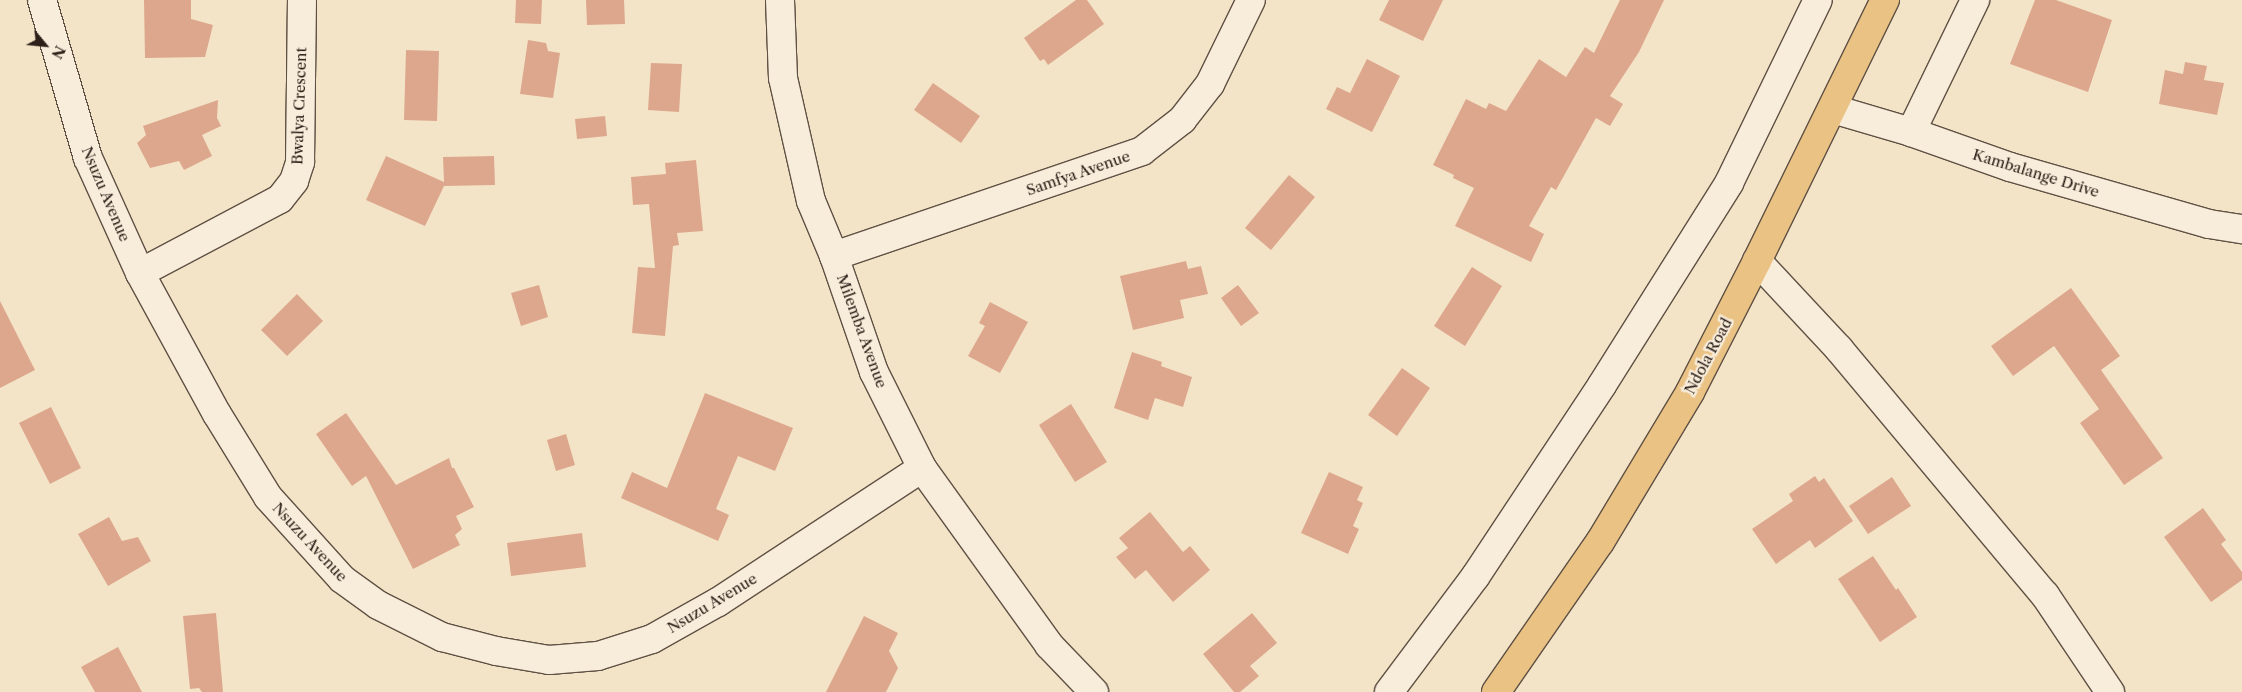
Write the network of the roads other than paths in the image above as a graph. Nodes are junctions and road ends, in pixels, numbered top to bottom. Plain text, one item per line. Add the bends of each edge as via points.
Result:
1 (42, 0) edge
2 (302, 0) edge
3 (780, 0) edge
4 (1251, 0) edge
5 (1818, 0) edge
6 (1885, 0) edge
7 (1975, 0) edge
8 (1833, 109) junction
9 (1911, 132) junction
10 (2242, 229) edge
11 (834, 256) junction
12 (1758, 261) junction
13 (140, 272) junction
14 (922, 468) junction
15 (1094, 692) edge
16 (1389, 692) edge
17 (1496, 692) edge
18 (2110, 692) edge

1 - 13 street, Nsuzu Avenue via 88,158
2 - 13 street, Bwalya Crescent via 300,162 294,181 280,199
3 - 11 street, Milemba Avenue via 784,78 812,201
4 - 11 street, Samfya Avenue via 1210,84 1182,120 1142,151
5 - 16 street via 1729,183 1602,385 1475,577
6 - 8 main road, Ndola Road
7 - 9 street
8 - 9 street, Kambalange Drive
8 - 12 main road, Ndola Road
9 - 10 street, Kambalange Drive via 2010,167 2209,224
11 - 14 street, Milemba Avenue via 874,372
12 - 17 main road, Ndola Road via 1690,392 1600,542
12 - 18 street via 1839,349 2045,595
13 - 14 street, Nsuzu Avenue via 217,414 268,497 342,579 378,605 442,637 496,651 549,660 598,656 652,638 718,602
14 - 15 street, Milemba Avenue via 1049,645

